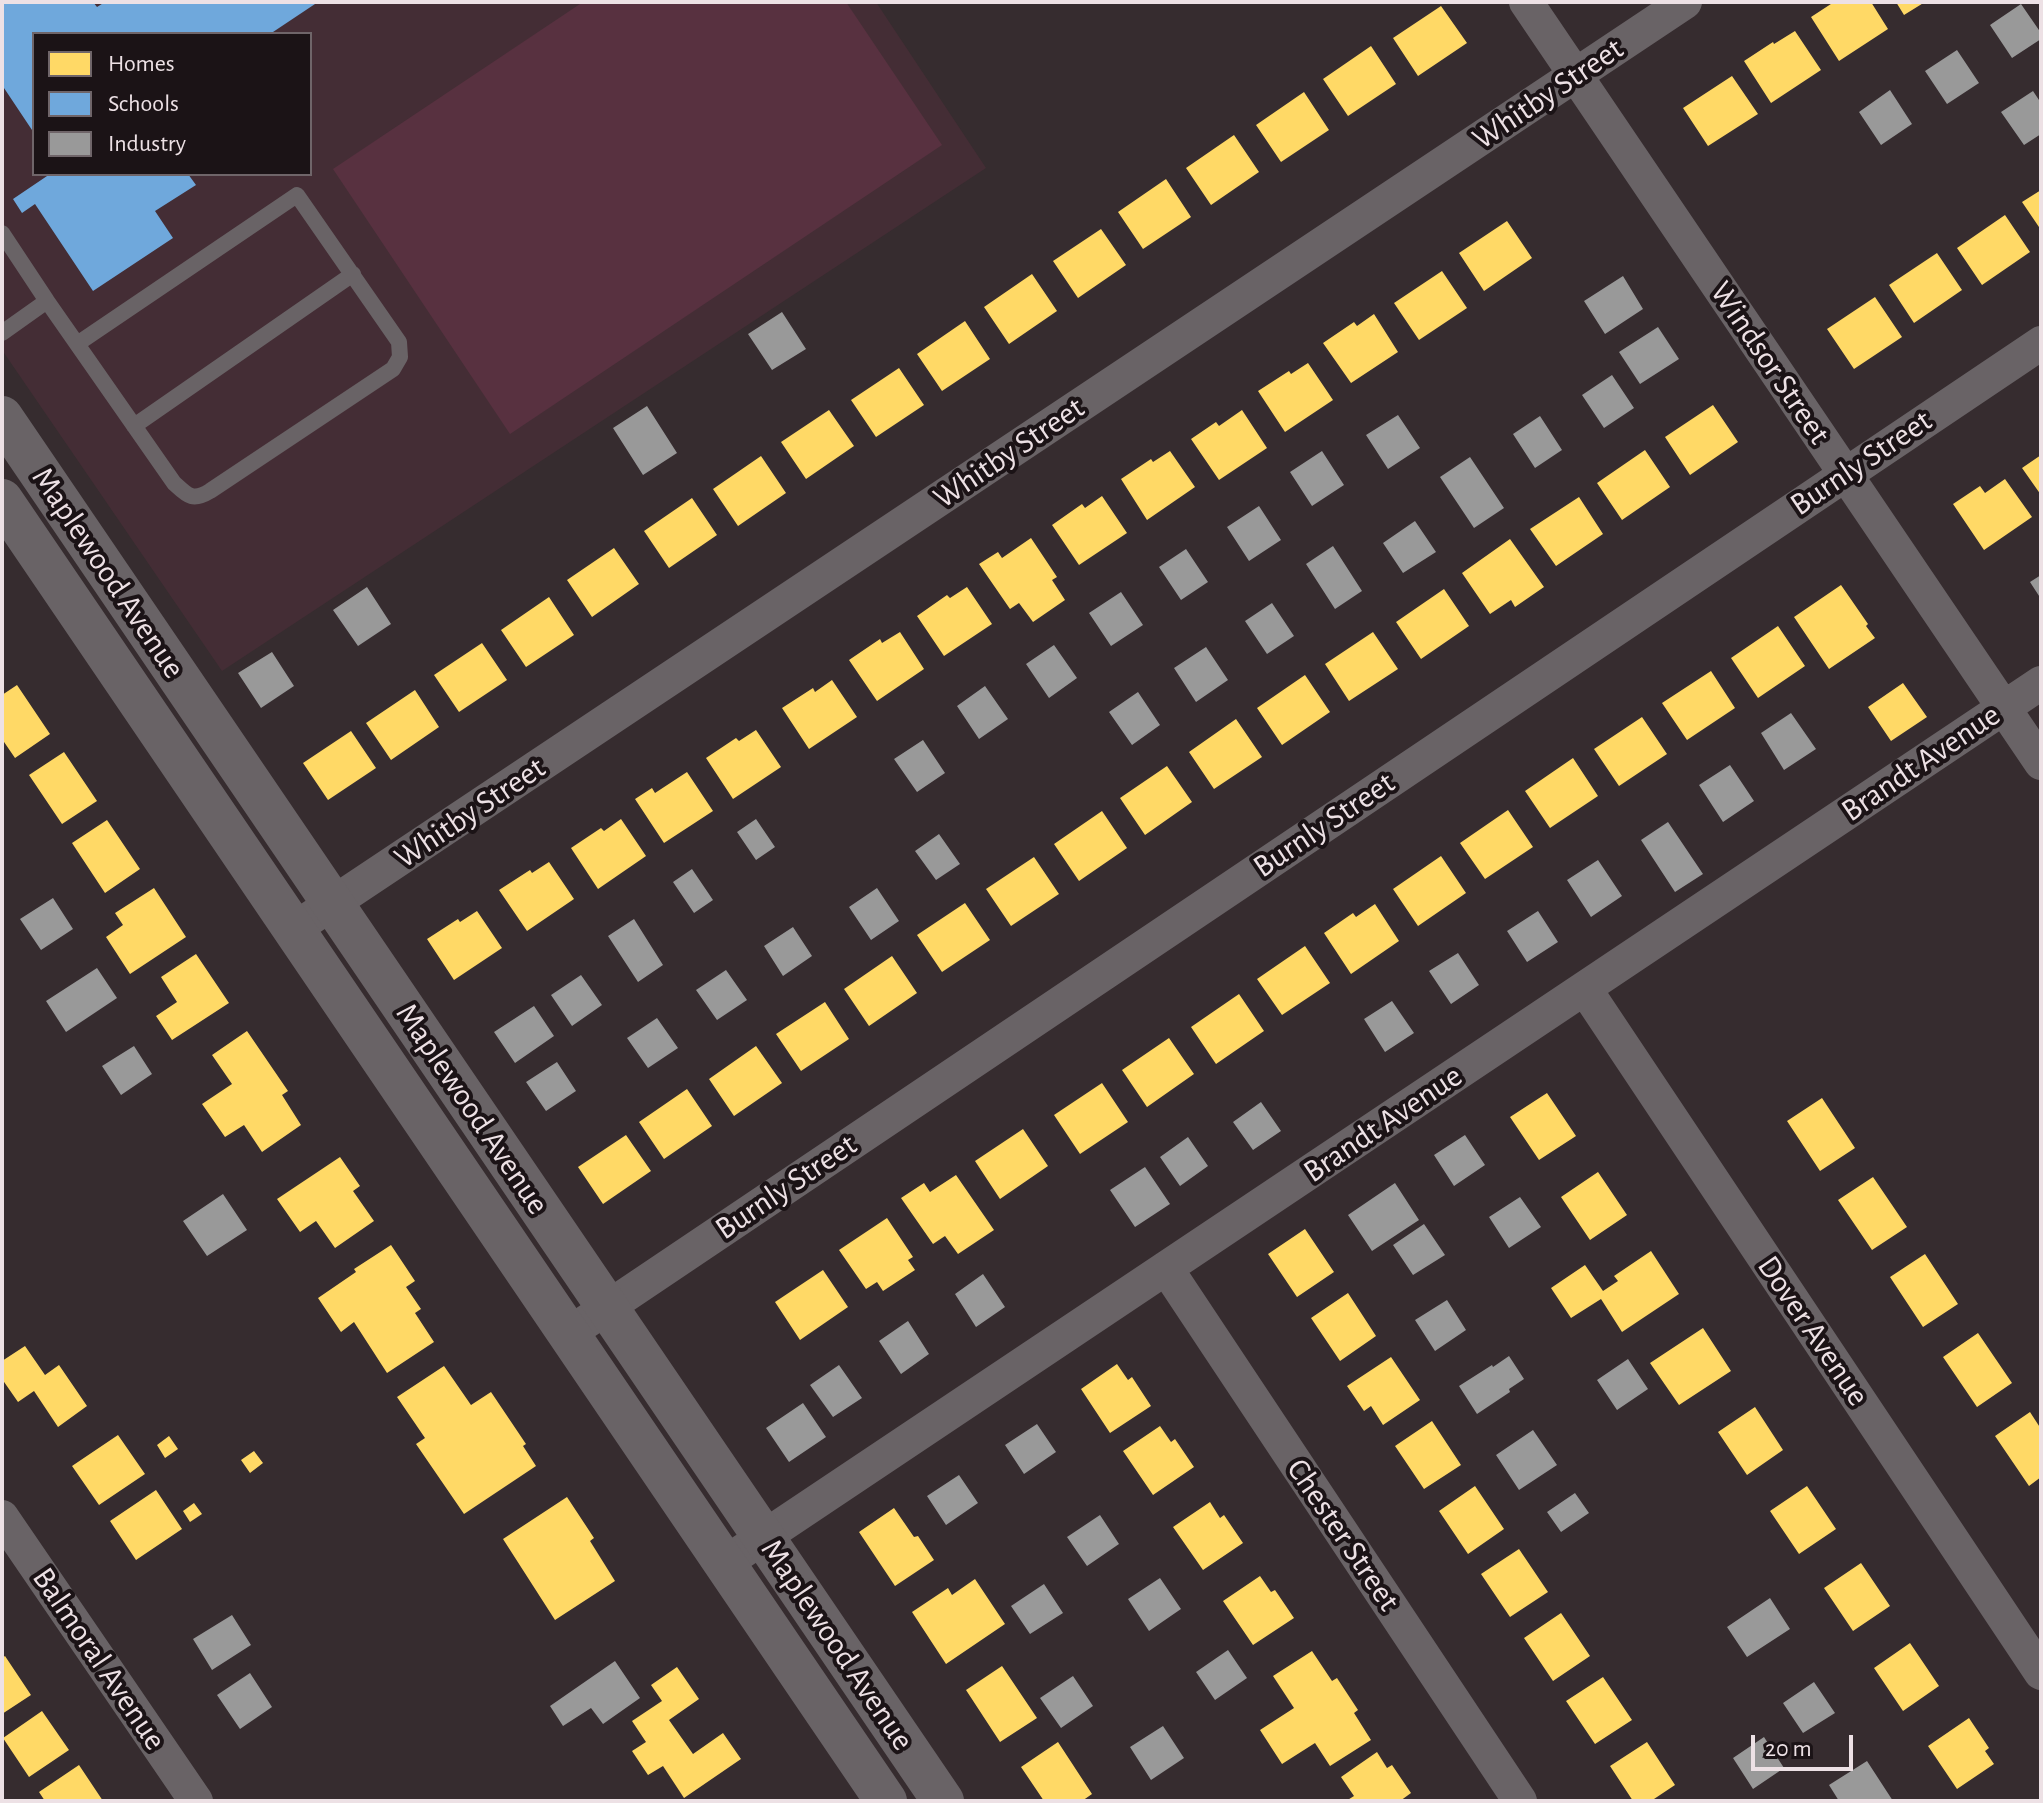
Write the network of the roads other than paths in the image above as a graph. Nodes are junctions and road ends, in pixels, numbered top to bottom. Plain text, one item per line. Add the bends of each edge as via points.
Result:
1 (1526, 2) edge
2 (1685, 2) edge
3 (1576, 75) junction
4 (2, 233) edge
5 (353, 274) junction
6 (47, 301) junction
7 (2, 333) edge
8 (2041, 343) edge
9 (77, 344) junction
10 (2, 417) edge
11 (134, 426) junction
12 (1845, 474) junction
13 (2, 500) edge
14 (2041, 683) edge
15 (2004, 707) junction
16 (2041, 763) edge
17 (332, 903) junction
18 (294, 929) junction
19 (1585, 989) junction
20 (1166, 1268) junction
21 (607, 1308) junction
22 (568, 1334) junction
23 (2, 1517) edge
24 (764, 1537) junction
25 (725, 1563) junction
26 (2041, 1673) edge
27 (196, 1801) edge
28 (886, 1801) edge
29 (943, 1801) edge
30 (1520, 1801) edge

1 - 3 street, Windsor Street
2 - 3 street, Whitby Street
3 - 12 street, Windsor Street
3 - 17 street, Whitby Street
4 - 6 lane
5 - 9 lane via 297,195
5 - 11 lane
5 - 11 lane via 399,342 400,357 393,369 200,497 187,496 174,483
6 - 7 lane
6 - 9 lane
8 - 12 street, Burnly Street
9 - 11 lane
10 - 17 street, Maplewood Avenue
12 - 15 street, Windsor Street
12 - 21 street, Burnly Street
13 - 18 street, Maplewood Avenue
14 - 15 street, Brandt Avenue
15 - 16 street, Windsor Street
15 - 19 street, Brandt Avenue
17 - 18 street, Whitby Street
17 - 21 street, Maplewood Avenue
18 - 22 street, Maplewood Avenue
19 - 20 street, Brandt Avenue
19 - 26 street, Dover Avenue
20 - 24 street, Brandt Avenue
20 - 30 street, Chester Street
21 - 22 street, Burnly Street
21 - 24 street, Maplewood Avenue
22 - 25 street, Maplewood Avenue
23 - 27 street, Balmoral Avenue
24 - 25 street, Brandt Avenue
24 - 29 street, Maplewood Avenue
25 - 28 street, Maplewood Avenue

